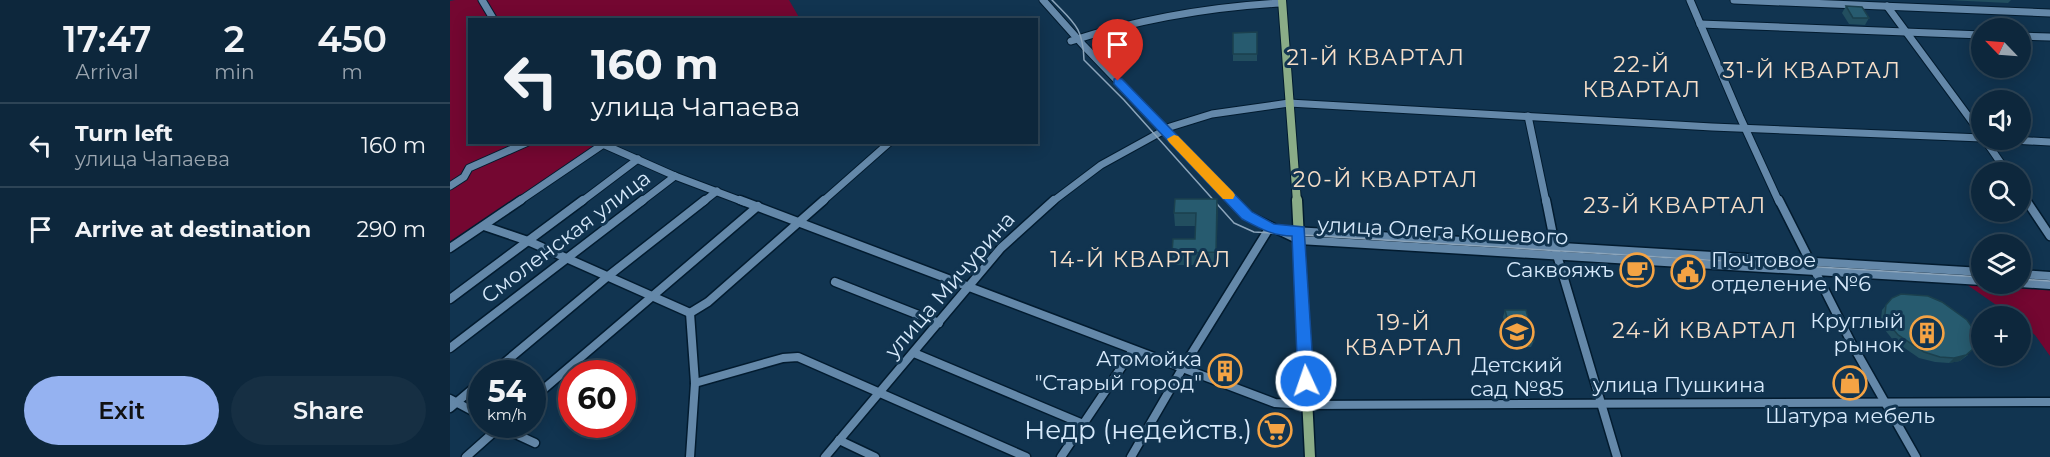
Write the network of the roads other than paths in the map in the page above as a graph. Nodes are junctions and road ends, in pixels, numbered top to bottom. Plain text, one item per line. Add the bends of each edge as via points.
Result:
1 (482, 0) edge
2 (1043, 0) edge
3 (1690, 0) edge
4 (1734, 0) edge
5 (1787, 1) edge
6 (1281, 2) edge
7 (1887, 6) junction
8 (2050, 13) edge
9 (493, 18) edge
10 (1700, 24) junction
11 (1908, 32) junction
12 (1971, 35) edge
13 (2031, 36) edge
14 (2050, 37) edge
15 (1074, 40) junction
16 (1289, 103) junction
17 (1528, 116) junction
18 (1971, 120) edge
19 (1745, 128) junction
20 (1165, 130) junction
21 (1971, 137) edge
22 (2031, 141) edge
23 (2050, 142) edge
24 (523, 144) edge
25 (600, 144) edge
26 (888, 144) edge
27 (638, 159) junction
28 (675, 176) junction
29 (450, 186) edge
30 (717, 191) junction
31 (758, 206) junction
32 (2031, 208) edge
33 (800, 221) junction
34 (484, 226) junction
35 (1270, 227) junction
36 (1299, 235) junction
37 (2050, 236) edge
38 (528, 242) junction
39 (450, 248) edge
40 (1556, 252) junction
41 (565, 258) junction
42 (1810, 261) junction
43 (1971, 271) edge
44 (1816, 272) junction
45 (2031, 275) edge
46 (2050, 276) edge
47 (607, 277) junction
48 (1971, 280) edge
49 (835, 282) dead end
50 (2031, 284) edge
51 (2050, 285) edge
52 (971, 286) junction
53 (652, 297) junction
54 (450, 299) edge
55 (690, 314) junction
56 (939, 323) junction
57 (450, 348) edge
58 (1133, 350) junction
59 (914, 353) junction
60 (508, 360) edge
61 (1182, 369) junction
62 (695, 383) junction
63 (546, 387) edge
64 (468, 391) edge
65 (880, 392) junction
66 (1883, 402) junction
67 (2050, 402) edge
68 (452, 403) edge
69 (1601, 404) junction
70 (1308, 405) junction
71 (468, 410) edge
72 (1083, 424) junction
73 (486, 438) edge
74 (525, 438) edge
75 (839, 440) junction
76 (535, 443) dead end
77 (466, 457) edge
78 (690, 457) edge
79 (825, 457) edge
80 (875, 457) edge
81 (1026, 457) edge
82 (1061, 457) edge
83 (1131, 457) edge
84 (1310, 457) edge
85 (1617, 457) edge
86 (1916, 457) edge

1 - 9 street
2 - 15 street, улица Олега Кошевого
3 - 10 street
4 - 5 street
5 - 7 street
6 - 15 street via 1173,15
6 - 16 main road
7 - 8 street
7 - 11 street
10 - 11 street
10 - 19 street
11 - 12 street
11 - 18 street
13 - 14 street
15 - 20 street, улица Олега Кошевого
16 - 17 street, улица Мичурина
16 - 20 street, улица Мичурина via 1212,114
16 - 36 main road
17 - 19 street, улица Мичурина
17 - 40 street
19 - 21 street, улица Мичурина
19 - 42 street
20 - 35 street, улица Олега Кошевого via 1247,215
20 - 52 street, улица Мичурина via 1101,165 1055,199 1001,248
22 - 23 street
24 - 29 street via 469,168 464,177
25 - 27 street, улица Пушкина
25 - 34 street
26 - 33 street
27 - 28 street, улица Пушкина
27 - 38 street
28 - 30 street, улица Пушкина
28 - 41 street, Смоленская улица
30 - 31 street, улица Пушкина
30 - 47 street
31 - 33 street, улица Пушкина
31 - 53 street
32 - 37 street
33 - 52 street, улица Пушкина
33 - 55 street
34 - 38 street
34 - 39 street
35 - 36 street, улица Олега Кошевого
35 - 61 street
36 - 40 street, улица Олега Кошевого
36 - 70 main road
38 - 41 street
38 - 54 street
40 - 42 street, улица Олега Кошевого
40 - 44 street, улица Олега Кошевого
40 - 69 street
41 - 47 street
41 - 57 street, Смоленская улица
42 - 43 street, улица Олега Кошевого
42 - 44 street
44 - 48 street, улица Олега Кошевого
44 - 66 street
45 - 46 street
47 - 53 street
47 - 60 street
49 - 56 street
50 - 51 street
52 - 56 street, улица Мичурина
52 - 58 street, улица Пушкина
53 - 55 street
53 - 63 street
55 - 62 street
56 - 59 street, улица Мичурина
58 - 61 street, улица Пушкина
58 - 72 street
59 - 65 street, улица Мичурина
59 - 72 street
61 - 70 street, улица Пушкина via 1275,403
61 - 83 street
62 - 65 street via 798,357
62 - 78 street
64 - 68 street
65 - 75 street, улица Мичурина
65 - 81 street
66 - 67 street, улица Пушкина
66 - 69 street, улица Пушкина
66 - 86 street
68 - 71 street
69 - 70 street, улица Пушкина
69 - 85 street
70 - 84 main road
72 - 82 street
73 - 77 street
74 - 76 street
75 - 79 street, улица Мичурина
75 - 80 street

